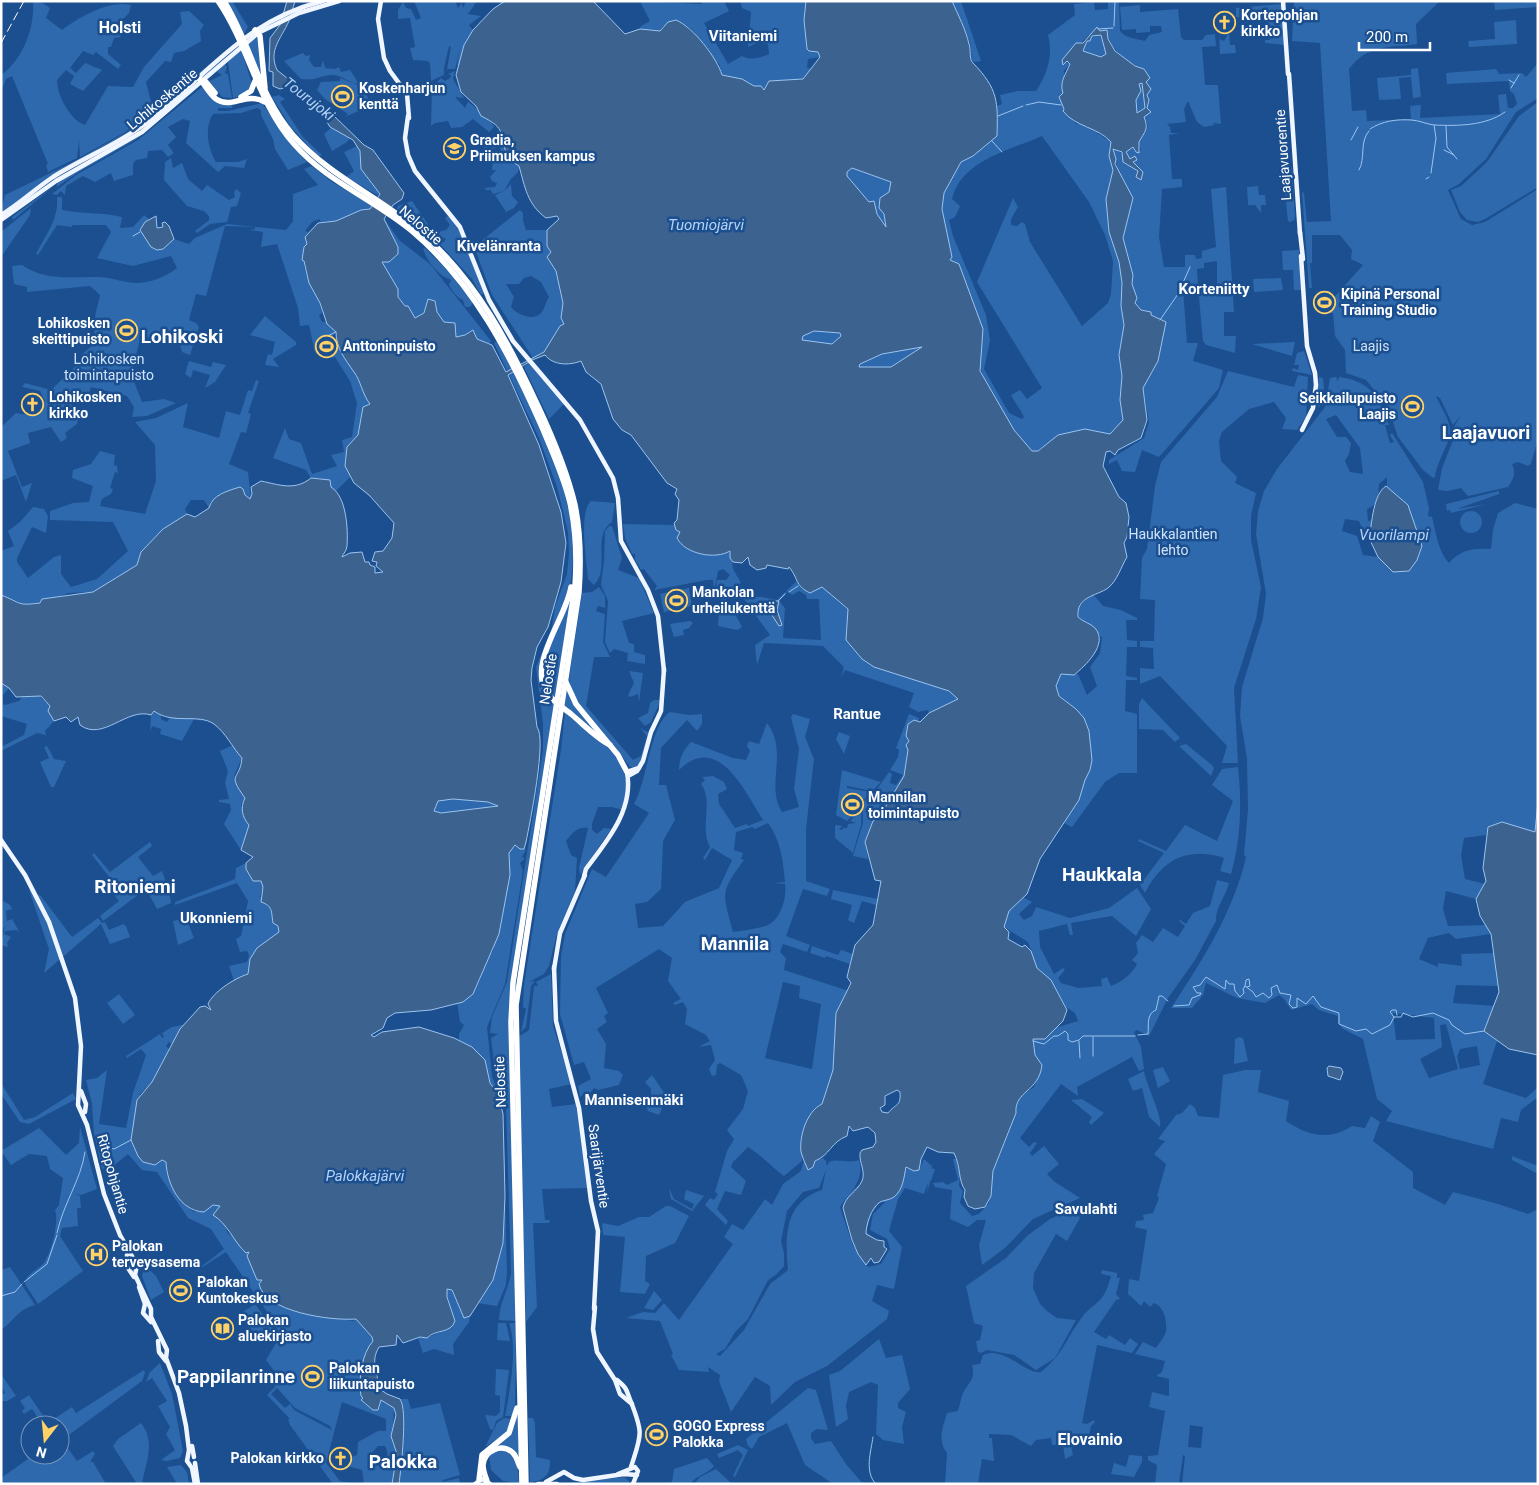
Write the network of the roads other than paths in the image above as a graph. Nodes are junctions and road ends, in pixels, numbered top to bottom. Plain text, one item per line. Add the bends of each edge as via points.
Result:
1 (218, 1) edge
2 (224, 1) edge
3 (323, 1) edge
4 (339, 1) edge
5 (381, 1) edge
6 (1284, 1) edge
7 (257, 31) junction
8 (200, 79) junction
9 (255, 80) junction
10 (265, 92) junction
11 (266, 102) junction
12 (312, 158) junction
13 (1, 215) edge
14 (1, 220) edge
15 (517, 368) junction
16 (1302, 430) dead end
17 (575, 580) junction
18 (565, 680) junction
19 (560, 699) junction
20 (558, 711) junction
21 (610, 745) junction
22 (627, 774) junction
23 (1, 839) edge
24 (120, 1235) junction
25 (135, 1263) junction
26 (129, 1264) junction
27 (133, 1270) junction
28 (148, 1309) junction
29 (162, 1353) junction
30 (616, 1380) junction
31 (626, 1387) junction
32 (619, 1390) junction
33 (628, 1393) junction
34 (623, 1396) junction
35 (520, 1402) junction
36 (632, 1404) junction
37 (632, 1468) junction
38 (521, 1469) junction
39 (630, 1475) junction
40 (636, 1475) junction
41 (557, 1476) junction
42 (612, 1476) junction
43 (572, 1477) junction
44 (582, 1480) junction
45 (489, 1482) edge
46 (546, 1482) junction
47 (476, 1483) edge
48 (197, 1484) edge
49 (522, 1484) edge
50 (526, 1484) edge
51 (538, 1484) edge
52 (557, 1484) edge
53 (572, 1484) edge
54 (632, 1484) edge

1 - 9 highway, Nelostie via 233,26
2 - 10 highway, Nelostie
3 - 7 main road, Lohikoskentie via 276,17
4 - 7 main road, Lohikoskentie
5 - 22 main road via 378,22 384,58 410,102 406,139 408,156 415,171 460,227 489,300 513,341 580,420 613,478 621,541 656,610 664,671 661,707 643,761
6 - 16 main road, Laajavuorentie via 1307,346 1315,373 1316,396 1308,422
7 - 8 main road, Lohikoskentie
7 - 10 highway
8 - 9 highway via 220,97 232,100 248,94
8 - 11 highway via 222,102 254,97
8 - 13 main road, Lohikoskentie via 131,133 54,177
8 - 14 main road, Lohikoskentie via 142,132 56,181
9 - 11 highway, Nelostie
10 - 12 highway, Nelostie via 287,129
11 - 12 highway, Nelostie via 284,131
12 - 15 highway, Nelostie via 344,186 373,200 428,239 457,268 491,315
15 - 17 highway, Nelostie via 569,502 575,540
15 - 18 highway, Nelostie via 566,473 579,531 579,592
17 - 19 highway, Nelostie
17 - 21 highway via 542,660 541,679 553,700
18 - 19 highway, Nelostie
18 - 21 highway via 580,710
19 - 20 highway, Nelostie
20 - 35 highway, Nelostie via 514,976 511,1014
20 - 50 highway, Nelostie via 516,1005
21 - 22 highway
22 - 30 main road, Saarijärventie via 629,793 625,809 584,876 560,933 554,967 556,1021 579,1108 598,1231 594,1300 597,1352
23 - 24 main road, Ritopohjantie via 25,875 46,920 75,998 80,1030 82,1101 78,1105 82,1108 104,1194
24 - 25 main road, Ritopohjantie
24 - 26 main road, Ritopohjantie
25 - 26 main road
25 - 27 main road
26 - 27 main road, Ritopohjantie
27 - 28 main road
28 - 29 main road via 146,1315
28 - 29 main road via 167,1350
29 - 48 main road via 176,1384
30 - 31 main road, Saarijärventie
30 - 32 main road, Saarijärventie
31 - 32 main road
31 - 33 main road
32 - 34 main road, Saarijärventie
33 - 34 main road
33 - 36 main road
34 - 36 main road
35 - 38 highway, Nelostie
35 - 47 highway via 509,1433 482,1455
36 - 37 main road via 640,1426
37 - 39 main road
37 - 40 main road via 638,1471
37 - 42 main road
38 - 45 highway via 512,1452 498,1448 488,1453 485,1459 483,1467
38 - 49 highway, Nelostie
39 - 40 main road
39 - 42 main road
39 - 54 main road
40 - 54 main road
41 - 43 main road via 564,1472
41 - 46 main road
41 - 52 main road
42 - 44 main road
43 - 44 main road
43 - 53 main road
44 - 53 main road
45 - 47 main road
46 - 51 main road
46 - 52 main road

